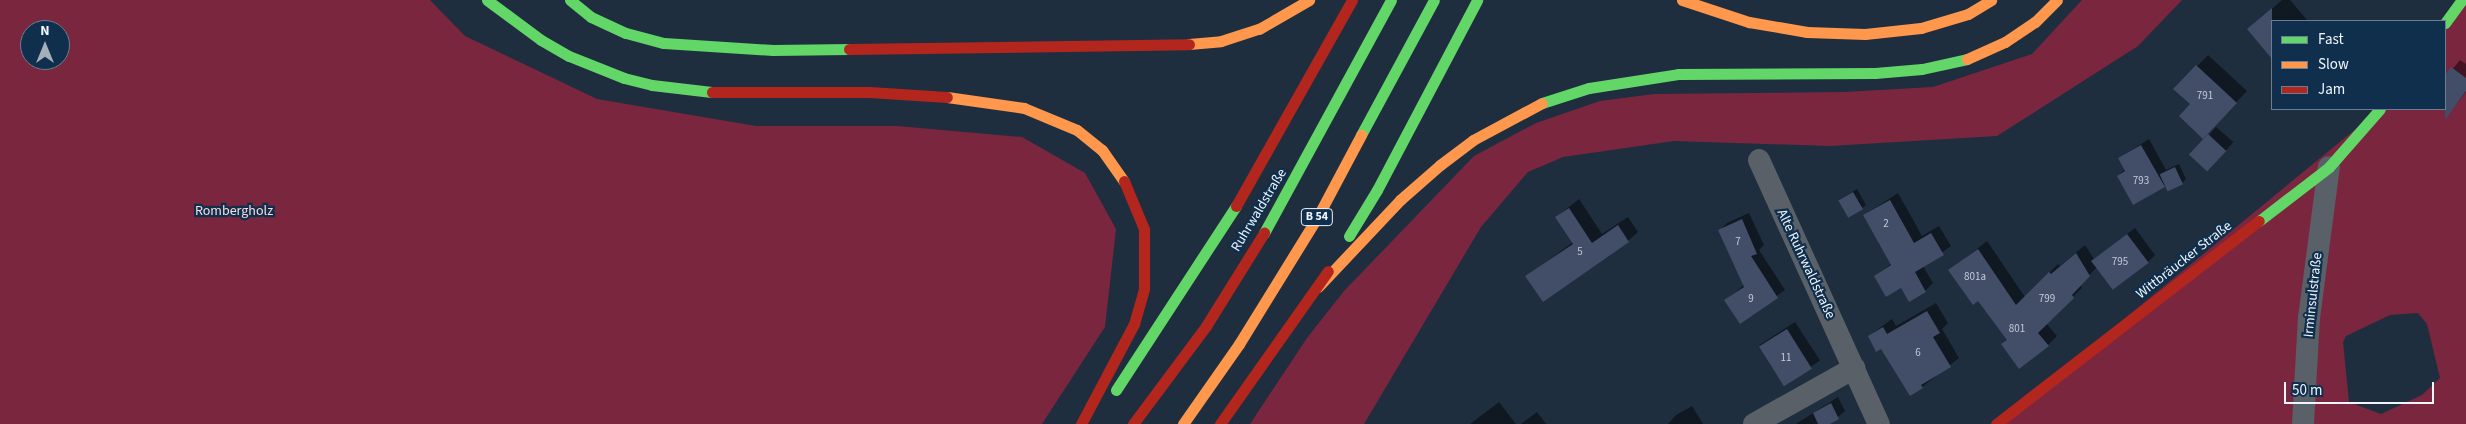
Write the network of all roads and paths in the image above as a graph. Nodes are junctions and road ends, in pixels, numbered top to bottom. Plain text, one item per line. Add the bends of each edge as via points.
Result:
1 (487, 0) edge
2 (570, 0) edge
3 (1309, 0) edge
4 (1352, 0) edge
5 (1392, 0) edge
6 (1434, 0) edge
7 (1477, 0) edge
8 (1682, 0) edge
9 (1991, 0) edge
10 (2057, 0) edge
11 (2462, 0) edge
12 (2446, 22) edge
13 (2379, 110) edge
14 (1759, 160) dead end
15 (2328, 167) junction
16 (1318, 287) junction
17 (1854, 368) junction
18 (1081, 424) edge
19 (1090, 424) edge
20 (1133, 424) edge
21 (1183, 424) edge
22 (1220, 424) edge
23 (1754, 424) edge
24 (1878, 424) edge
25 (1996, 424) edge
26 (2303, 424) edge

1 - 18 main road via 541,40 569,56 624,78 712,92 869,92 971,98 1024,108 1077,130 1102,150 1120,172 1144,229 1146,257 1144,288 1134,324
2 - 3 main road via 591,17 626,34 664,43 773,50 1177,45 1221,41 1259,30
4 - 19 main road via 1246,191 1153,338
5 - 20 main road, Ruhrwaldstraße / B 54 via 1280,206 1206,326
6 - 21 main road, B 54 via 1318,216 1239,344
7 - 16 main road via 1377,190
8 - 9 main road via 1749,22 1807,32 1865,34 1921,28 1968,14
10 - 16 main road via 2035,22 2005,42 1969,59 1922,69 1678,74 1589,88 1548,100 1488,131 1440,165 1400,200
11 - 12 main road
13 - 15 main road, Wittbräucker Straße
14 - 17 street, Alte Ruhrwaldstraße
15 - 25 main road, Wittbräucker Straße
15 - 26 street, Irminsulstraße via 2309,318
16 - 22 main road
17 - 23 street
17 - 24 street, Alte Ruhrwaldstraße

